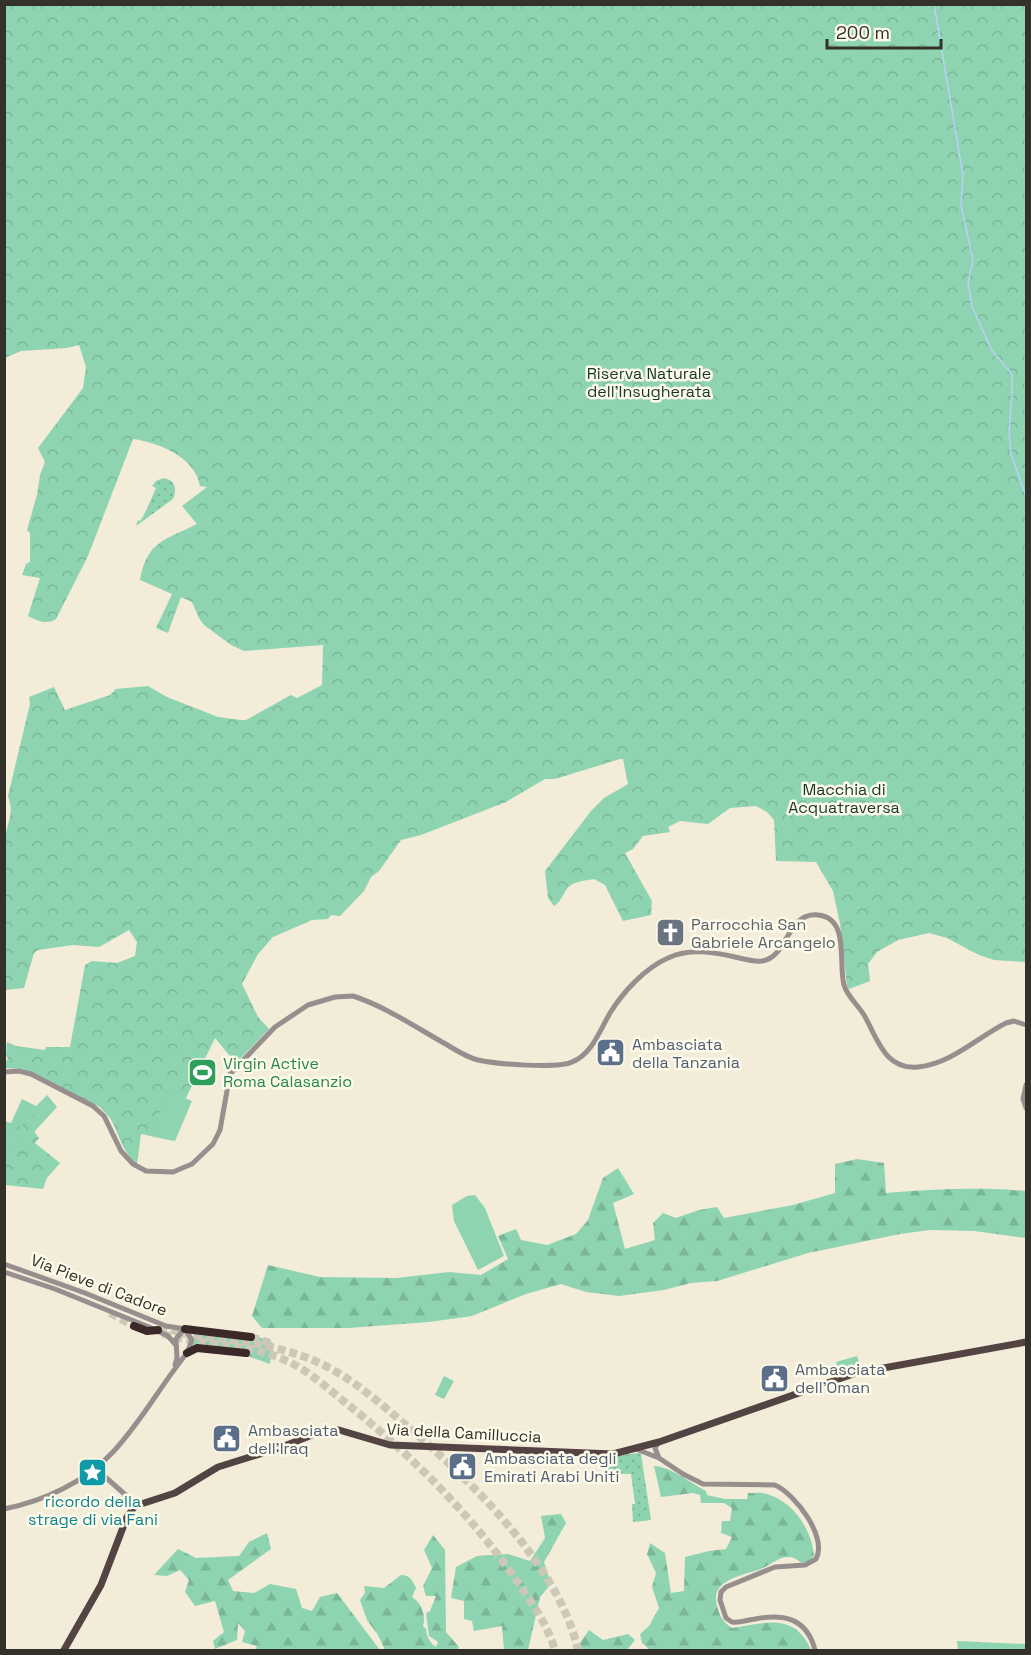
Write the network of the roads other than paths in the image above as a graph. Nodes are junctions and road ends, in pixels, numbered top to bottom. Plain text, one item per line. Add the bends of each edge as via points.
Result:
1 (1026, 1025) edge
2 (4, 1072) edge
3 (1026, 1085) edge
4 (1026, 1108) edge
5 (4, 1264) edge
6 (4, 1272) edge
7 (134, 1326) tunnel mouth
8 (185, 1329) junction
9 (158, 1330) junction
10 (251, 1337) tunnel mouth
11 (1026, 1342) edge
12 (175, 1344) junction
13 (246, 1353) dead end
14 (177, 1354) junction
15 (185, 1355) junction
16 (174, 1369) junction
17 (658, 1443) junction
18 (636, 1449) junction
19 (659, 1458) junction
20 (95, 1468) junction
21 (137, 1504) junction
22 (4, 1509) edge
23 (64, 1650) edge
24 (815, 1650) edge

1 - 2 street via 1014,1021 1004,1024 933,1064 900,1065 882,1050 846,989 837,927 828,918 813,915 799,921 776,953 766,960 701,952 663,960 622,997 586,1053 559,1066 473,1058 353,996 308,1005 277,1025 231,1072 215,1141 195,1161 173,1172 149,1172 133,1164 121,1151 105,1117 93,1106 31,1074
3 - 4 street
5 - 8 street, Via Pieve di Cadore via 166,1326
6 - 9 street, Via Pieve di Cadore
7 - 9 highway
8 - 10 highway
8 - 12 street via 177,1335
8 - 15 street via 192,1340
9 - 12 street, Via Pieve di Cadore
11 - 17 main road, Via della Camilluccia via 856,1373
12 - 14 street
13 - 15 highway via 196,1348
14 - 15 street via 179,1358
14 - 16 street
15 - 16 street
16 - 20 street via 127,1435
17 - 18 main road, Via della Camilluccia
17 - 19 street
18 - 19 street
18 - 21 main road, Via della Camilluccia via 606,1455 386,1445 329,1430 218,1467 175,1493
19 - 24 street via 703,1484 778,1486 807,1516 818,1548 814,1562 780,1565 760,1572 728,1586 720,1600 726,1618 734,1623 776,1616 793,1620 808,1634
20 - 21 street
20 - 22 street via 46,1497
21 - 23 main road via 127,1517 98,1590

